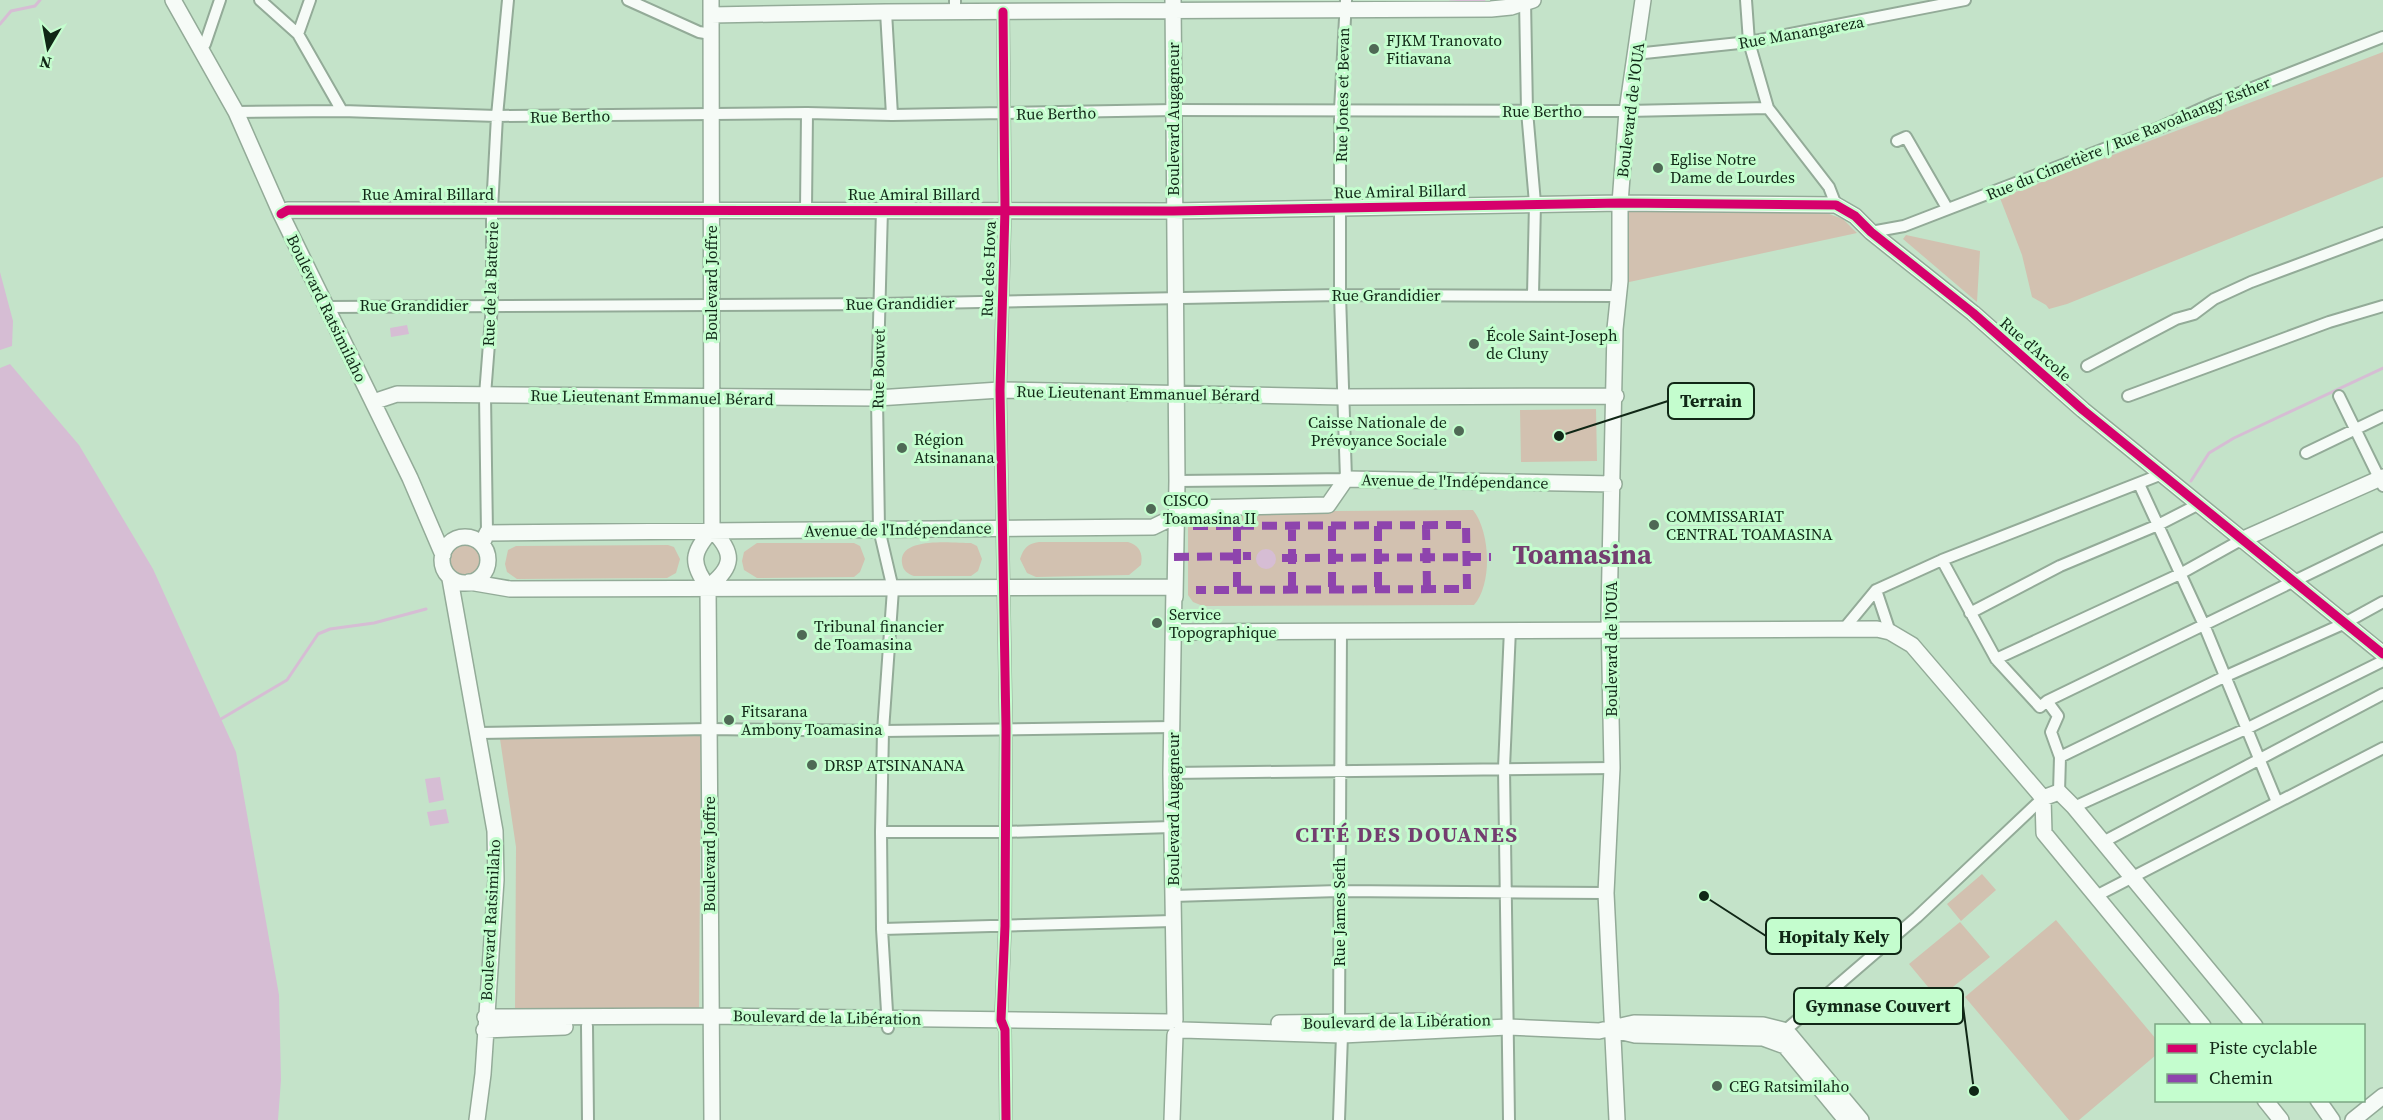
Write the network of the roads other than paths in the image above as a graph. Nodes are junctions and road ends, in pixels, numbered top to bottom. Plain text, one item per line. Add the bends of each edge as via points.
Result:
1 (172, 0) edge
2 (220, 0) edge
3 (260, 0) edge
4 (310, 0) edge
5 (508, 0) edge
6 (628, 0) edge
7 (1643, 0) edge
8 (1746, 0) edge
9 (1965, 0) edge
10 (1528, 1) edge
11 (955, 6) edge
12 (1173, 6) edge
13 (1345, 6) edge
14 (711, 8) edge
15 (886, 12) junction
16 (1003, 12) junction
17 (298, 34) junction
18 (711, 34) junction
19 (2383, 37) edge
20 (1749, 42) junction
21 (199, 48) junction
22 (1635, 54) junction
23 (1768, 108) junction
24 (1174, 110) junction
25 (1340, 110) junction
26 (342, 111) junction
27 (1527, 111) junction
28 (1627, 111) junction
29 (236, 112) junction
30 (807, 113) junction
31 (711, 114) junction
32 (1005, 114) junction
33 (892, 115) junction
34 (497, 116) junction
35 (1897, 141) dead end
36 (1620, 202) junction
37 (1535, 203) junction
38 (1836, 205) junction
39 (1341, 207) junction
40 (1947, 208) junction
41 (492, 209) junction
42 (711, 209) junction
43 (806, 209) junction
44 (882, 209) junction
45 (1005, 210) junction
46 (1173, 211) junction
47 (281, 214) junction
48 (1871, 232) junction
49 (2383, 233) edge
50 (1340, 295) junction
51 (1533, 295) junction
52 (1618, 296) junction
53 (1174, 298) junction
54 (1002, 302) junction
55 (880, 304) junction
56 (492, 305) junction
57 (711, 305) junction
58 (2383, 306) edge
59 (327, 307) junction
60 (2087, 366) dead end
61 (1000, 390) junction
62 (1176, 392) junction
63 (485, 395) junction
64 (1616, 396) junction
65 (2128, 396) dead end
66 (2339, 396) dead end
67 (1344, 397) junction
68 (711, 398) junction
69 (877, 398) junction
70 (373, 402) junction
71 (2383, 416) edge
72 (2354, 430) junction
73 (2306, 453) dead end
74 (2162, 474) junction
75 (1346, 478) junction
76 (1177, 481) junction
77 (2382, 481) edge
78 (1614, 484) junction
79 (2139, 484) junction
80 (2199, 504) junction
81 (1174, 518) junction
82 (2158, 525) junction
83 (1002, 527) junction
84 (879, 529) junction
85 (712, 530) junction
86 (2383, 538) edge
87 (485, 539) junction
88 (2241, 540) junction
89 (442, 555) junction
90 (1941, 560) junction
91 (2180, 574) junction
92 (450, 579) junction
93 (2293, 580) junction
94 (469, 582) junction
95 (708, 587) junction
96 (893, 589) junction
97 (1003, 589) junction
98 (1876, 590) junction
99 (1174, 592) junction
100 (2383, 602) edge
101 (1970, 613) junction
102 (2343, 624) junction
103 (2204, 625) junction
104 (1510, 629) junction
105 (1843, 630) junction
106 (1341, 631) junction
107 (1610, 631) junction
108 (1174, 632) junction
109 (1890, 632) junction
110 (2383, 654) edge
111 (1996, 659) junction
112 (2383, 661) edge
113 (2224, 677) junction
114 (2383, 694) edge
115 (2047, 701) junction
116 (1173, 727) junction
117 (1006, 728) junction
118 (2248, 728) junction
119 (709, 729) junction
120 (883, 730) junction
121 (479, 733) junction
122 (2383, 748) edge
123 (2060, 757) junction
124 (2259, 757) junction
125 (1504, 768) junction
126 (1612, 768) junction
127 (1340, 769) junction
128 (1171, 773) junction
129 (2059, 792) junction
130 (2043, 798) junction
131 (2277, 802) junction
132 (2074, 807) junction
133 (1172, 827) junction
134 (881, 831) junction
135 (1004, 832) junction
136 (2103, 842) junction
137 (2133, 878) junction
138 (1339, 891) junction
139 (1506, 892) junction
140 (1606, 893) junction
141 (1173, 896) junction
142 (2096, 896) junction
143 (1173, 921) junction
144 (1005, 926) junction
145 (882, 929) junction
146 (710, 1021) junction
147 (888, 1023) junction
148 (1508, 1023) junction
149 (484, 1024) junction
150 (2201, 1024) edge
151 (2253, 1024) edge
152 (1003, 1025) junction
153 (588, 1026) junction
154 (1175, 1026) junction
155 (1341, 1029) junction
156 (1612, 1029) junction
157 (1780, 1036) junction
158 (2383, 1096) edge
159 (2266, 1102) edge
160 (2319, 1102) edge
161 (477, 1120) edge
162 (588, 1120) edge
163 (712, 1120) edge
164 (1006, 1120) edge
165 (1172, 1120) edge
166 (1339, 1120) edge
167 (1509, 1120) edge
168 (1617, 1120) edge
169 (1846, 1120) edge
170 (1861, 1120) edge
171 (2282, 1120) edge
172 (2332, 1120) edge
173 (2353, 1120) edge

1 - 21 street, Boulevard Ratsimilaho
2 - 21 street via 205,44
3 - 17 street
4 - 17 street
5 - 34 street, Rue de la Batterie
6 - 18 street
7 - 22 street, Boulevard de l'OUA
8 - 20 street
9 - 20 street, Rue Manangareza
10 - 13 street via 1491,9
10 - 27 street
11 - 15 street
11 - 16 street
12 - 13 street
12 - 16 street
12 - 24 street, Boulevard Augagneur
13 - 25 street, Rue Jones et Bevan
14 - 15 street
14 - 18 street, Boulevard Joffre
15 - 33 street
16 - 32 street, Rue des Hova
17 - 26 street
18 - 31 street, Boulevard Joffre
19 - 40 street, Rue du Cimetière / Rue Ravoahangy Esther via 2152,131
20 - 22 street, Rue Manangareza
20 - 23 street
21 - 29 street, Boulevard Ratsimilaho
22 - 28 street, Boulevard de l'OUA
23 - 28 street, Rue Bertho
23 - 38 street via 1829,187
24 - 25 street, Rue Bertho
24 - 32 street, Rue Bertho
24 - 46 street, Boulevard Augagneur
25 - 27 street, Rue Bertho
25 - 39 street, Rue Jones et Bevan
26 - 29 street, Rue Bertho
26 - 34 street, Rue Bertho
27 - 28 street, Rue Bertho
27 - 37 street
28 - 36 street, Boulevard de l'OUA
29 - 47 street, Boulevard Ratsimilaho
30 - 31 street, Rue Bertho
30 - 33 street, Rue Bertho
30 - 43 street
31 - 34 street, Rue Bertho
31 - 42 street, Boulevard Joffre
32 - 33 street, Rue Bertho
32 - 45 street, Rue des Hova
34 - 41 street, Rue de la Batterie
35 - 40 street via 1906,137
36 - 37 street, Rue Amiral Billard
36 - 38 street
36 - 52 street, Boulevard de l'OUA
37 - 39 street, Rue Amiral Billard
37 - 51 street
38 - 48 street, Rue d'Arcole
39 - 46 street, Rue Amiral Billard
39 - 50 street, Rue Jones et Bevan
40 - 48 street, Rue du Cimetière / Rue Ravoahangy Esther via 1904,226
41 - 42 street, Rue Amiral Billard
41 - 47 street, Rue Amiral Billard via 288,210
41 - 56 street, Rue de la Batterie
42 - 43 street, Rue Amiral Billard
42 - 57 street, Boulevard Joffre
43 - 44 street, Rue Amiral Billard
44 - 45 street, Rue Amiral Billard
44 - 55 street, Rue Bouvet
45 - 46 street, Rue Amiral Billard
45 - 54 street, Rue des Hova
46 - 53 street, Boulevard Augagneur
47 - 59 street, Boulevard Ratsimilaho
48 - 74 street, Rue d'Arcole
49 - 60 street via 2214,298 2194,314 2176,319
50 - 51 street, Rue Grandidier
50 - 53 street, Rue Grandidier
50 - 67 street, Rue Jones et Bevan
51 - 52 street, Rue Grandidier
52 - 64 street, Boulevard de l'OUA
53 - 54 street, Rue Grandidier
53 - 62 street, Boulevard Augagneur
54 - 55 street, Rue Grandidier
54 - 61 street, Rue des Hova
55 - 57 street, Rue Grandidier
55 - 69 street, Rue Bouvet
56 - 57 street, Rue Grandidier
56 - 59 street, Rue Grandidier
56 - 63 street, Rue de la Batterie
57 - 68 street, Boulevard Joffre
58 - 65 street
59 - 70 street, Boulevard Ratsimilaho
61 - 62 street, Rue Lieutenant Emmanuel Bérard
61 - 69 street, Rue Lieutenant Emmanuel Bérard
61 - 83 street, Rue des Hova
62 - 67 street, Rue Lieutenant Emmanuel Bérard
62 - 76 street, Boulevard Augagneur
63 - 68 street, Rue Lieutenant Emmanuel Bérard
63 - 70 street, Rue Lieutenant Emmanuel Bérard via 397,394
63 - 87 street, Rue de la Batterie
64 - 67 street, Rue Lieutenant Emmanuel Bérard
64 - 78 street, Boulevard de l'OUA
66 - 72 street
67 - 75 street, Rue Jones et Bevan
68 - 69 street, Rue Lieutenant Emmanuel Bérard
68 - 85 street, Boulevard Joffre
69 - 84 street, Rue Bouvet
70 - 89 street, Boulevard Ratsimilaho
71 - 72 street
72 - 73 street
72 - 77 street
74 - 79 street
74 - 80 street, Rue d'Arcole
75 - 76 street
75 - 78 street, Avenue de l'Indépendance
75 - 81 street, Avenue de l'Indépendance via 1328,505 1192,508
76 - 81 street, Boulevard Augagneur
77 - 88 street
78 - 107 street, Boulevard de l'OUA
79 - 82 street
79 - 90 street
80 - 82 street
80 - 88 street, Rue d'Arcole
81 - 83 street, Avenue de l'Indépendance via 1153,527
81 - 99 street, Boulevard Augagneur
82 - 91 street
82 - 101 street via 2060,566
83 - 84 street, Avenue de l'Indépendance
83 - 97 street, Rue des Hova
84 - 85 street, Avenue de l'Indépendance
84 - 96 street, Rue Bouvet
85 - 87 street, Avenue de l'Indépendance
85 - 95 street via 699,544 694,560
85 - 95 street via 726,544 729,559 725,574
86 - 93 street
87 - 89 street via 462,537 450,543
87 - 94 street via 489,557 486,571 476,582
88 - 91 street
88 - 93 street, Rue d'Arcole
89 - 92 street via 443,569
90 - 98 street
90 - 101 street
91 - 103 street
91 - 111 street
92 - 94 street
92 - 121 street, Boulevard Ratsimilaho
93 - 102 street, Rue d'Arcole
93 - 103 street
94 - 95 street via 510,589
95 - 96 street
95 - 119 street, Boulevard Joffre
96 - 97 street
96 - 120 street, Rue Bouvet
97 - 99 street
97 - 117 street, Rue des Hova
98 - 105 street
98 - 109 street
99 - 108 street, Boulevard Augagneur
100 - 102 street
101 - 111 street
102 - 110 street, Rue d'Arcole
102 - 113 street
103 - 113 street
103 - 115 street
104 - 106 street
104 - 107 street
104 - 125 street
105 - 107 street
105 - 109 street
106 - 108 street
106 - 127 street, Rue James Seth
107 - 126 street, Boulevard de l'OUA
108 - 116 street, Boulevard Augagneur
109 - 130 street via 1912,645
111 - 115 street via 2040,706
112 - 118 street
113 - 118 street
113 - 123 street
114 - 124 street
115 - 123 street via 2058,716 2051,732
116 - 117 street
116 - 128 street, Boulevard Augagneur
117 - 120 street
117 - 135 street, Rue des Hova
118 - 124 street
118 - 132 street
119 - 120 street
119 - 121 street
119 - 146 street, Boulevard Joffre
120 - 134 street, Rue Bouvet
121 - 149 street, Boulevard Ratsimilaho via 495,831
122 - 131 street
123 - 129 street
124 - 131 street
124 - 136 street
125 - 126 street
125 - 127 street
125 - 139 street
126 - 140 street, Boulevard de l'OUA
127 - 128 street
127 - 138 street, Rue James Seth
128 - 133 street, Boulevard Augagneur
129 - 130 street
129 - 132 street
130 - 142 street via 2044,833
130 - 157 street via 1917,917
131 - 137 street
132 - 136 street
133 - 135 street
133 - 141 street, Boulevard Augagneur
134 - 135 street
134 - 145 street, Rue Bouvet
135 - 144 street, Rue des Hova
136 - 137 street
137 - 142 street
137 - 151 street
138 - 139 street
138 - 141 street
138 - 155 street, Rue James Seth
139 - 140 street
139 - 148 street
140 - 156 street, Boulevard de l'OUA
141 - 143 street, Boulevard Augagneur
142 - 150 street
143 - 144 street
143 - 154 street, Boulevard Augagneur
144 - 145 street
144 - 152 street, Rue des Hova
145 - 147 street, Rue Bouvet
146 - 147 street, Boulevard de la Libération
146 - 149 street, Boulevard de la Libération
146 - 153 street, Boulevard de la Libération
146 - 163 street, Boulevard Joffre
147 - 152 street, Boulevard de la Libération
148 - 155 street, Boulevard de la Libération
148 - 156 street, Boulevard de la Libération via 1597,1023
148 - 167 street
149 - 153 street, Boulevard de la Libération
149 - 161 street, Boulevard Ratsimilaho
152 - 154 street, Boulevard de la Libération
152 - 164 street, Rue des Hova
153 - 162 street
154 - 155 street, Boulevard de la Libération
154 - 165 street, Boulevard Augagneur
155 - 166 street, Rue James Seth
156 - 157 street, Boulevard de la Libération via 1635,1035
156 - 168 street, Boulevard de l'OUA
157 - 169 street
157 - 170 street
158 - 173 street
159 - 171 street
160 - 172 street

